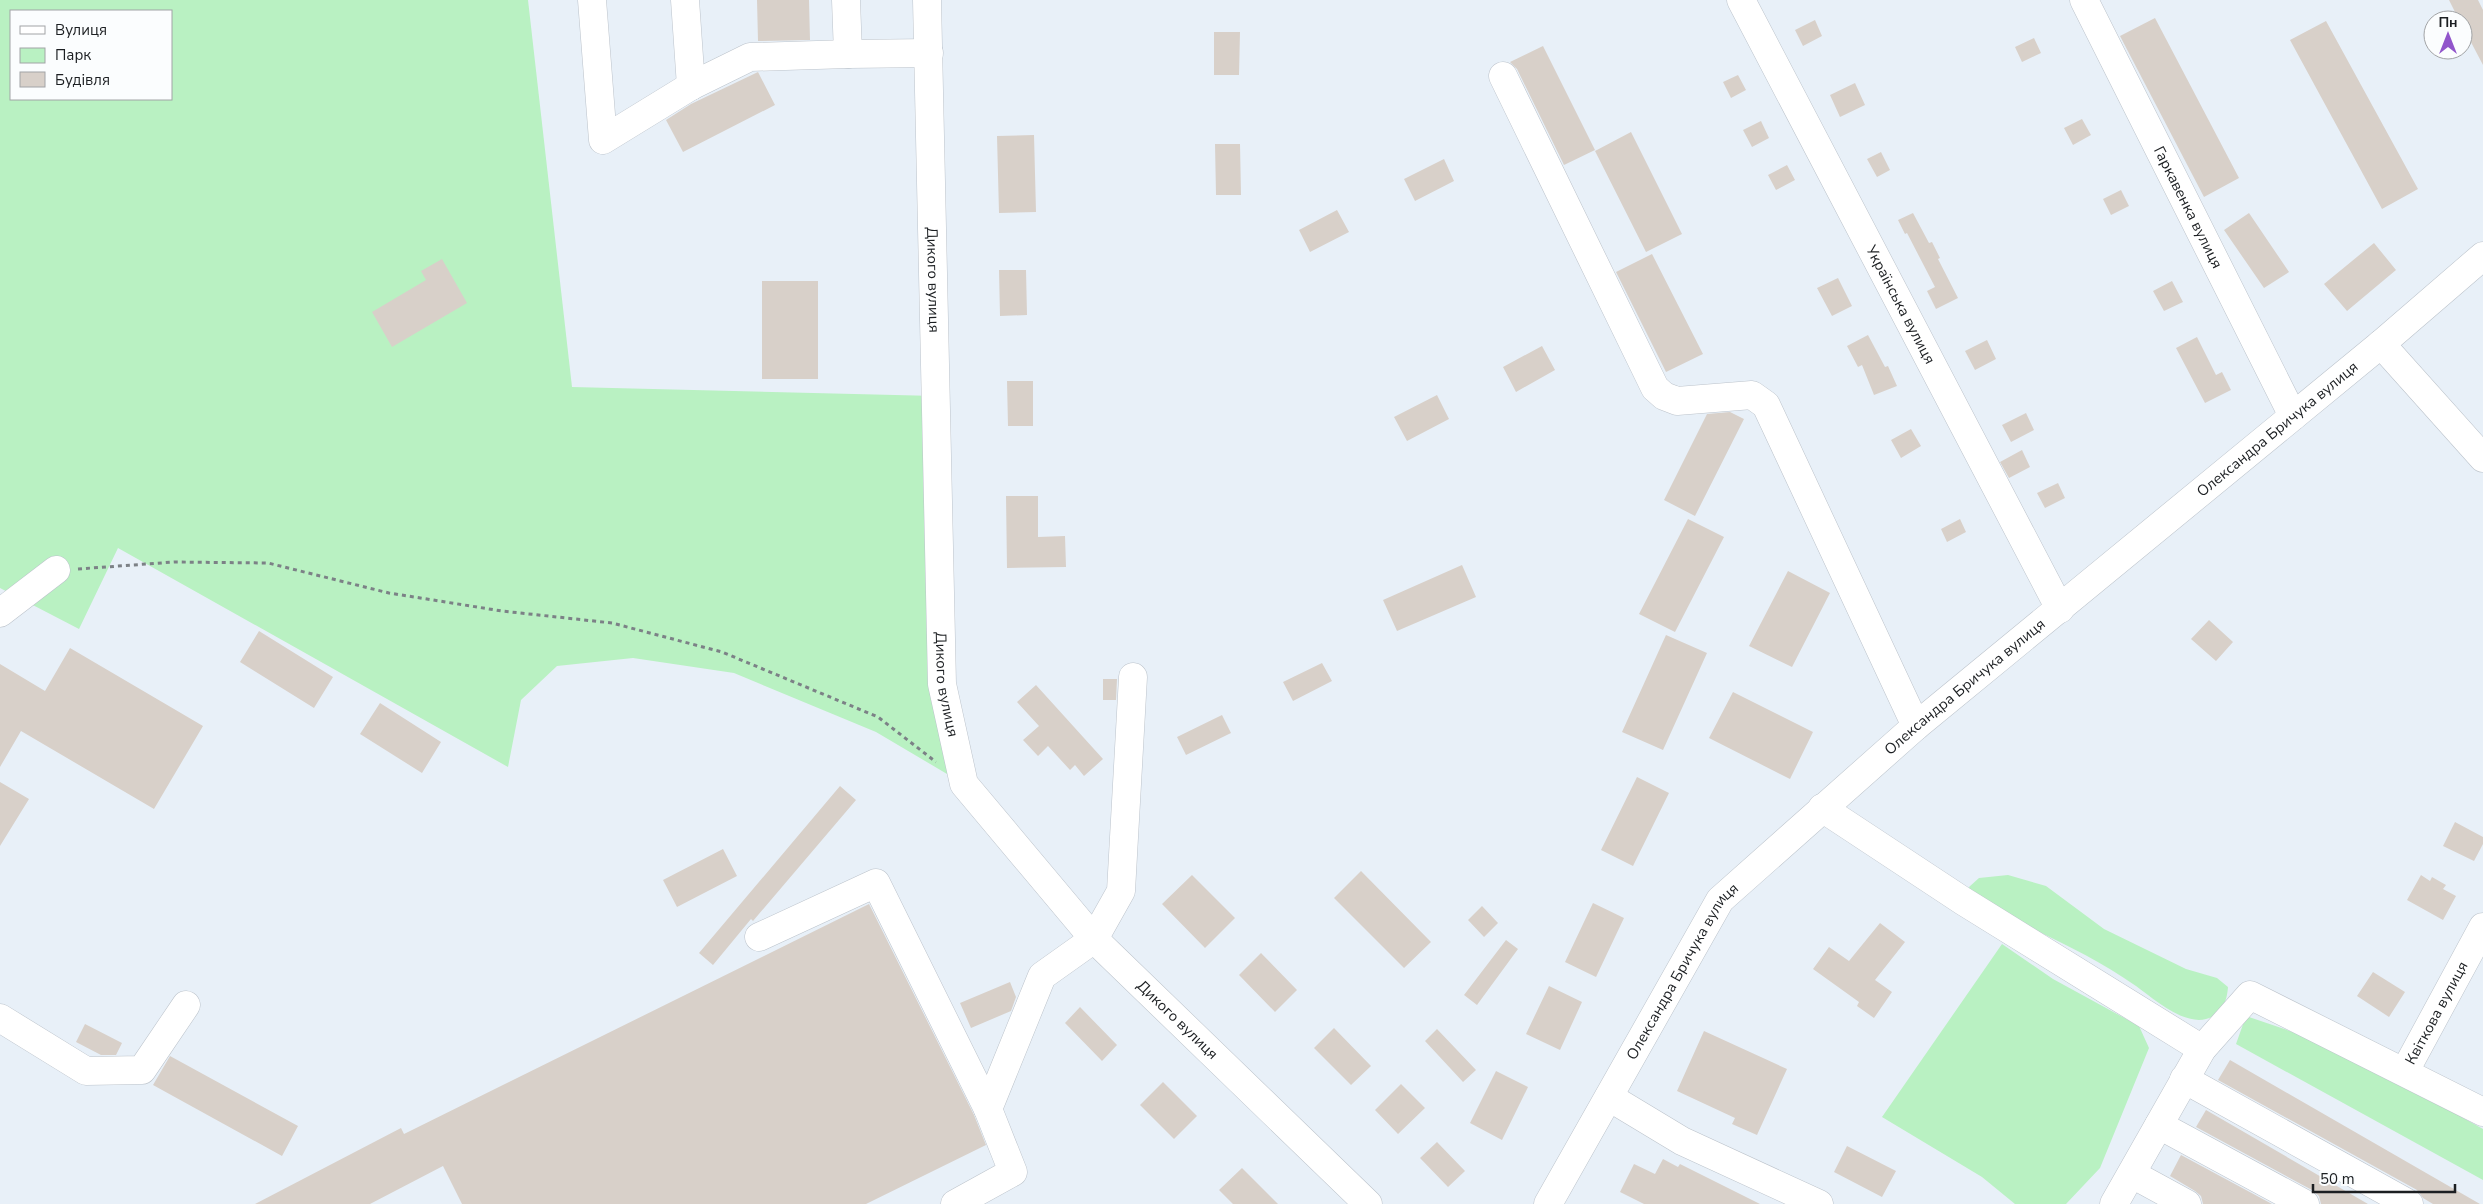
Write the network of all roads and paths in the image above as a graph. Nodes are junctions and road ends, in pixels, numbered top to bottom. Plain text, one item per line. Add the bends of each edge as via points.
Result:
1 (592, 0) edge
2 (685, 0) edge
3 (846, 0) edge
4 (927, 0) edge
5 (1742, 0) edge
6 (2084, 0) edge
7 (929, 53) junction
8 (848, 54) junction
9 (1503, 76) dead end
10 (690, 86) junction
11 (2483, 256) edge
12 (2381, 344) junction
13 (2293, 416) junction
14 (2483, 458) edge
15 (56, 570) joint
16 (2060, 609) junction
17 (0, 613) edge
18 (1132, 677) dead end
19 (1916, 726) junction
20 (964, 784) junction
21 (1822, 808) junction
22 (2483, 927) edge
23 (759, 937) dead end
24 (1094, 938) junction
25 (186, 1004) dead end
26 (0, 1018) edge
27 (2202, 1049) junction
28 (2404, 1071) junction
29 (2184, 1079) junction
30 (1609, 1097) junction
31 (988, 1108) junction
32 (2483, 1112) edge
33 (2159, 1125) junction
34 (2132, 1174) junction
35 (955, 1204) edge
36 (1368, 1204) edge
37 (1548, 1204) edge
38 (1819, 1204) edge
39 (2114, 1204) edge
40 (2187, 1204) edge
41 (2305, 1204) edge
42 (2409, 1204) edge

1 - 10 street via 602,140
2 - 10 street
3 - 8 street
4 - 7 street, Дикого вулиця
5 - 16 street, Українська вулиця
6 - 13 street, Гаркавенка вулиця
7 - 8 street
7 - 20 street, Дикого вулиця via 942,684
8 - 10 street via 750,57
9 - 19 street via 1655,388 1677,401 1752,395 1766,405
11 - 12 street, Олександра Бричука вулиця
12 - 13 street, Олександра Бричука вулиця
12 - 14 street
13 - 16 street, Олександра Бричука вулиця
15 - 17 street
15 - 20 path via 174,562 268,563 389,593 502,611 612,623 722,652 878,717
16 - 19 street, Олександра Бричука вулиця
18 - 24 street via 1121,891
19 - 21 street, Олександра Бричука вулиця
20 - 24 street, Дикого вулиця
21 - 27 street via 1963,901
21 - 30 street, Олександра Бричука вулиця via 1720,900
22 - 28 street, Квіткова вулиця
23 - 31 street via 876,883
24 - 31 street via 1042,976
24 - 36 street, Дикого вулиця
25 - 26 street via 142,1070 86,1071
27 - 28 street via 2250,995
27 - 29 street
28 - 32 street
29 - 33 street
29 - 42 street
30 - 37 street, Олександра Бричука вулиця
30 - 38 street via 1682,1141
31 - 35 street via 1013,1172
33 - 34 street
33 - 41 street
34 - 39 street
34 - 40 street

